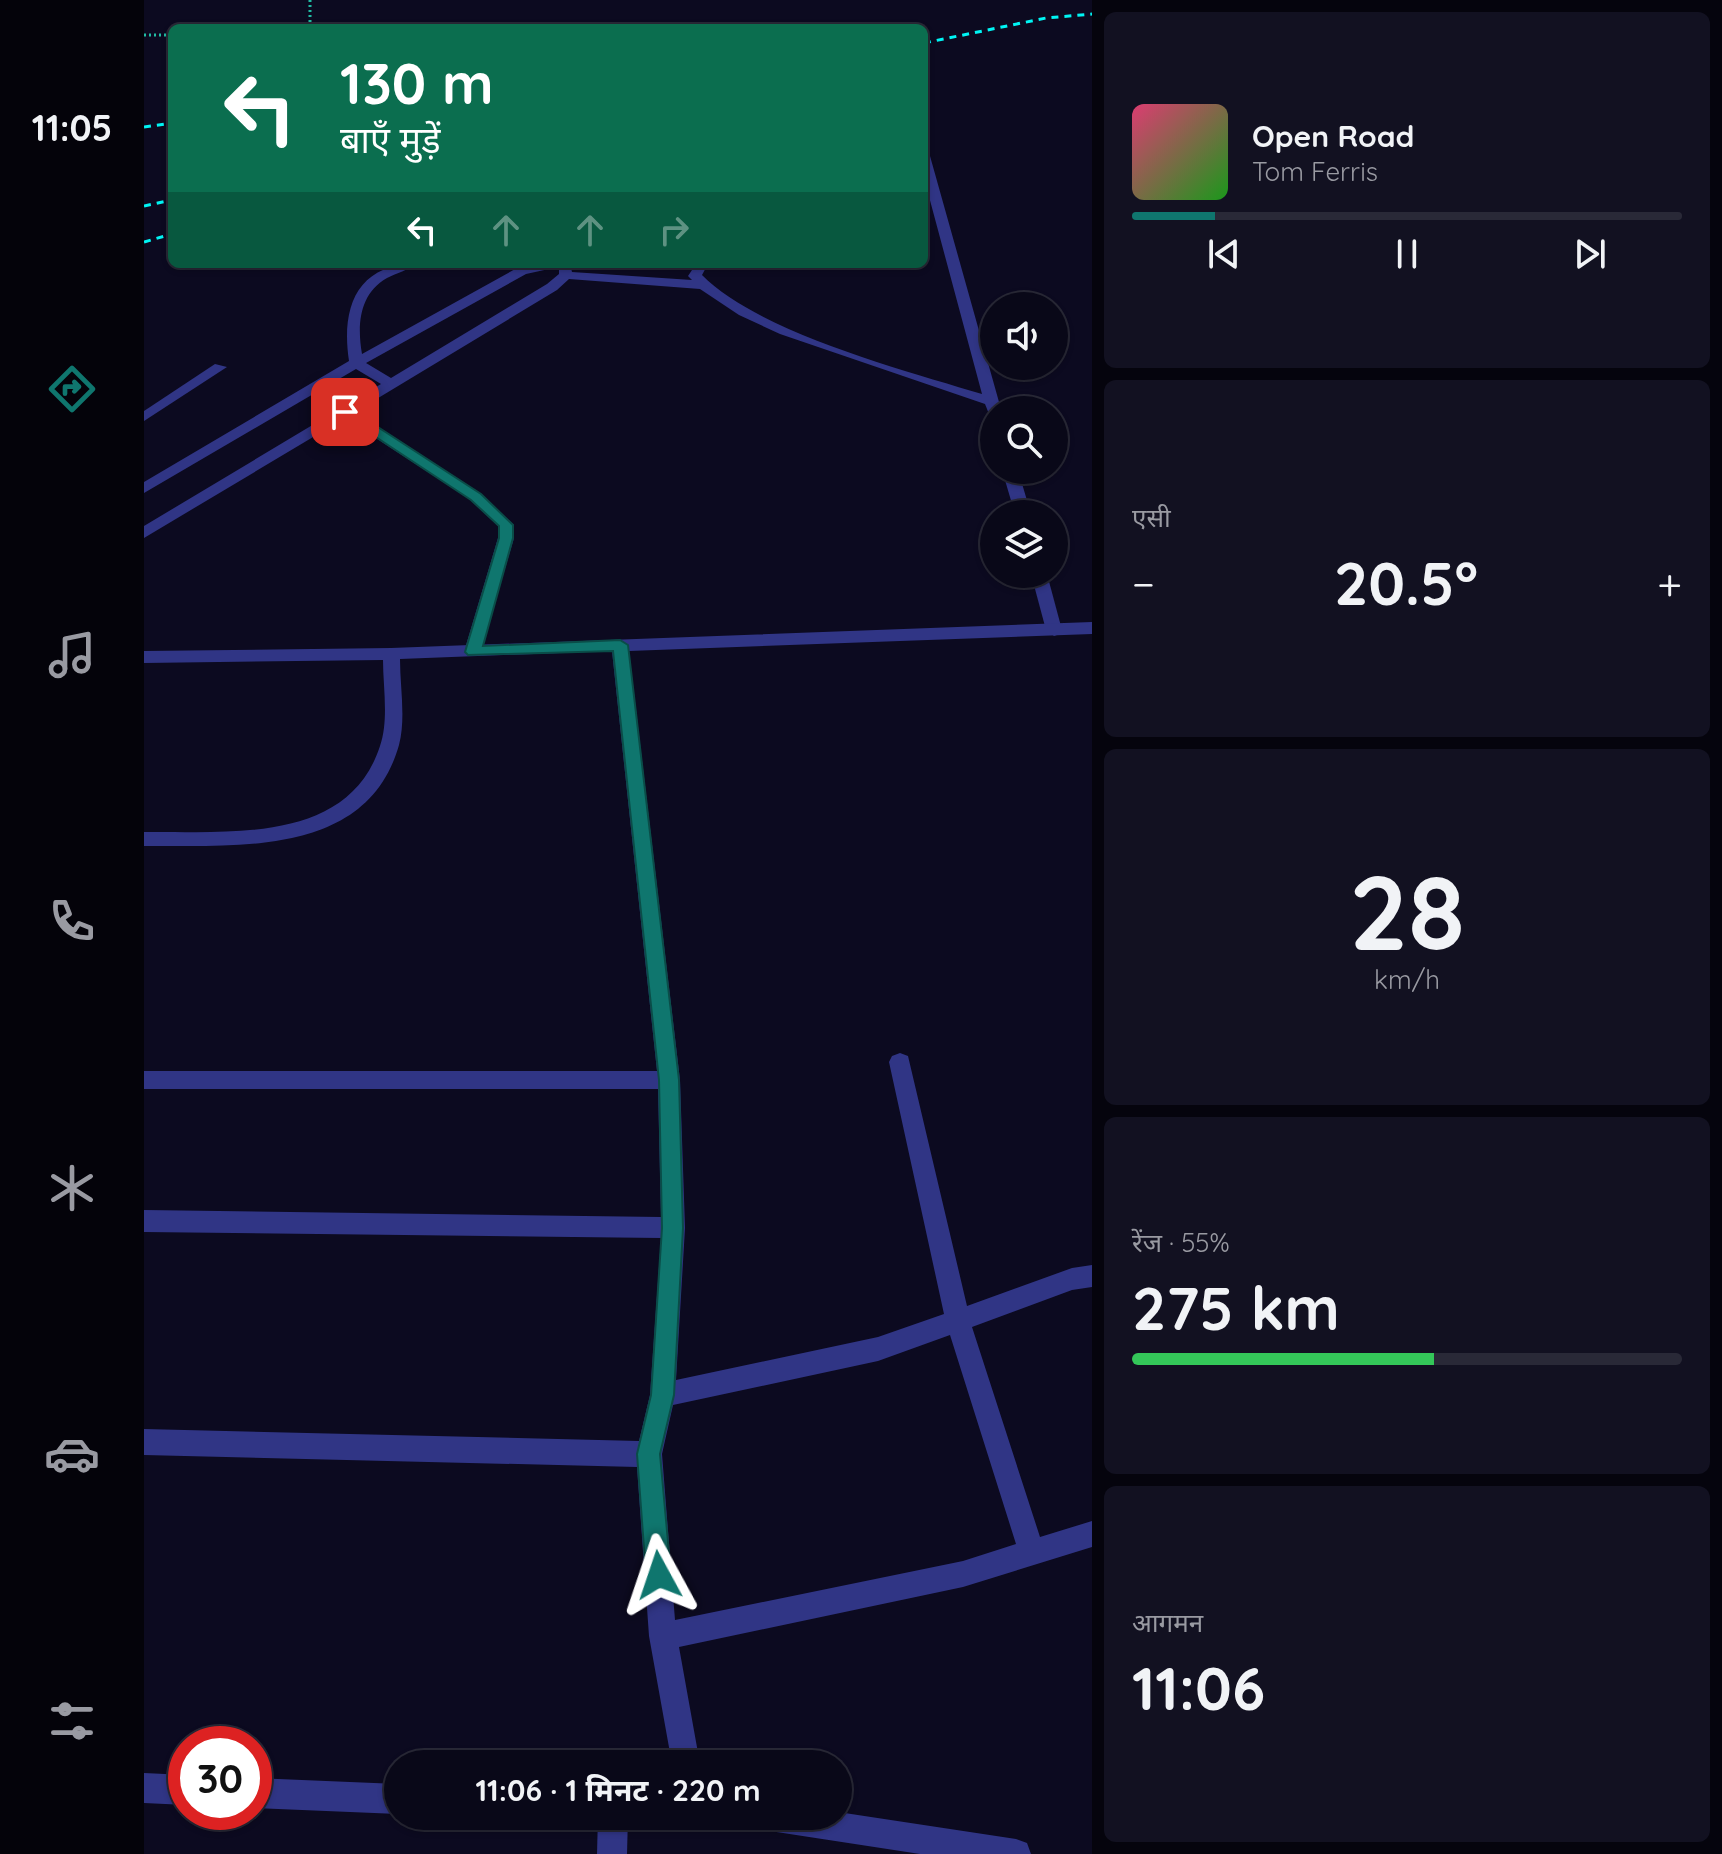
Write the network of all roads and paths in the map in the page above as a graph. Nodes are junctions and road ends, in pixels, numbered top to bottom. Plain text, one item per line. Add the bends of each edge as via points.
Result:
1 (310, 0) edge
2 (310, 24) edge
3 (144, 35) edge
4 (168, 35) edge
5 (928, 175) edge
6 (399, 268) edge
7 (514, 268) edge
8 (540, 268) edge
9 (565, 268) edge
10 (700, 268) edge
11 (522, 271) junction
12 (566, 275) junction
13 (701, 285) junction
14 (356, 363) junction
15 (220, 367) dead end
16 (391, 384) junction
17 (990, 396) edge
18 (980, 402) edge
19 (345, 412) junction
20 (144, 417) edge
21 (144, 488) edge
22 (144, 533) edge
23 (1043, 588) edge
24 (1092, 628) edge
25 (1054, 630) junction
26 (620, 645) junction
27 (473, 652) junction
28 (391, 654) junction
29 (144, 657) edge
30 (144, 839) edge
31 (900, 1062) dead end
32 (144, 1080) edge
33 (669, 1080) junction
34 (144, 1221) edge
35 (673, 1228) junction
36 (1092, 1276) edge
37 (958, 1321) junction
38 (663, 1395) junction
39 (144, 1442) edge
40 (649, 1454) junction
41 (1092, 1534) edge
42 (1032, 1552) junction
43 (663, 1636) junction
44 (683, 1750) edge
45 (144, 1788) edge
46 (168, 1789) edge
47 (272, 1794) edge
48 (384, 1798) edge
49 (852, 1829) edge
50 (613, 1830) edge
51 (612, 1854) edge
52 (1016, 1854) edge

1 - 2 path
3 - 4 path
5 - 17 street via 941,238
6 - 14 street via 383,274 361,294 354,309
7 - 11 street
8 - 11 street
9 - 12 street
10 - 13 street via 695,276
11 - 14 street
12 - 13 street
12 - 16 street
13 - 18 street via 834,351
14 - 16 street
14 - 21 street
15 - 20 street
16 - 19 street
19 - 22 street
19 - 27 street via 476,497 506,525
23 - 25 street
24 - 25 street
25 - 26 street
26 - 27 street
26 - 33 street
27 - 28 street
28 - 29 street
28 - 30 street via 390,745 363,795 345,812 286,835
31 - 37 street
32 - 33 street
33 - 35 street
34 - 35 street
35 - 38 street
36 - 37 street
37 - 38 street via 878,1349
37 - 42 street
38 - 40 street
39 - 40 street
40 - 43 street
41 - 42 street
42 - 43 street via 963,1574
43 - 44 street
45 - 46 street
47 - 48 street
49 - 52 street
50 - 51 street

